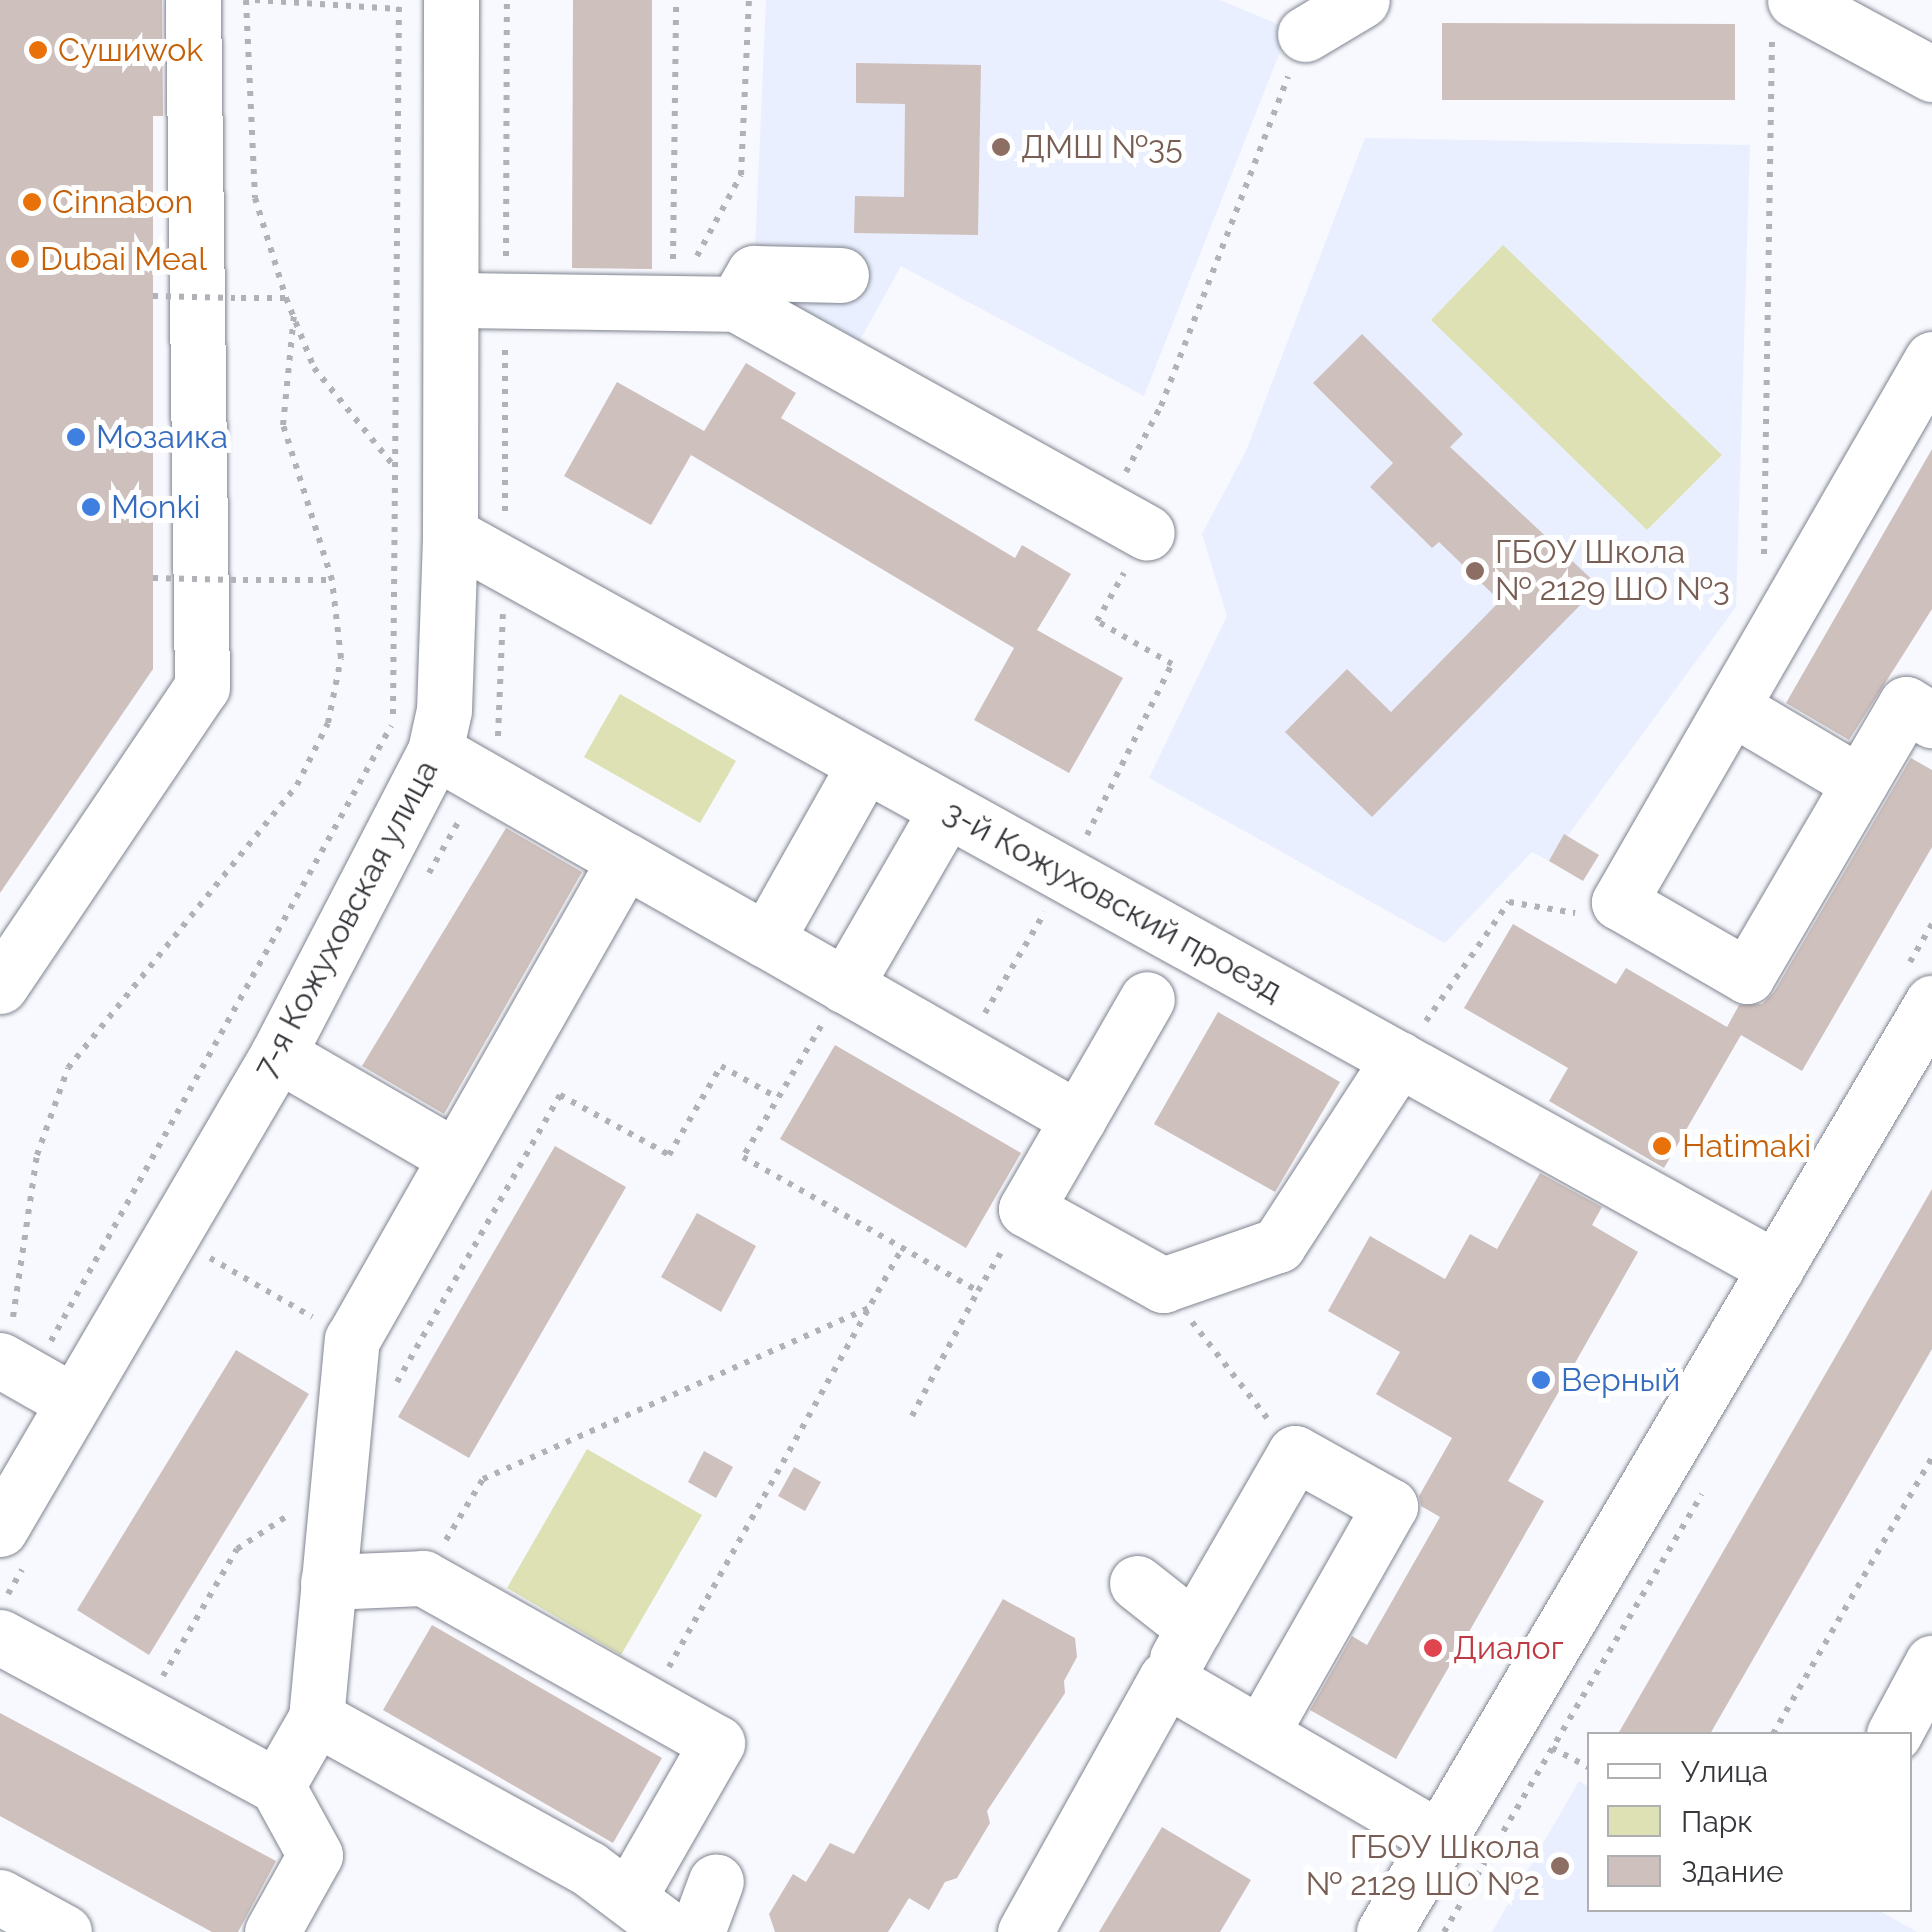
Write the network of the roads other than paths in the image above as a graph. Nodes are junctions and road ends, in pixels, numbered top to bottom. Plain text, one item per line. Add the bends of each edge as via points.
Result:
1 (192, 0) edge
2 (1362, 0) edge
3 (416, 3) edge
4 (1783, 10) edge
5 (1305, 34) road end
6 (1932, 74) edge
7 (841, 275) dead end
8 (452, 300) junction
9 (736, 304) junction
10 (1932, 359) edge
11 (1126, 522) road end
12 (450, 534) junction
13 (1733, 708) junction
14 (1932, 720) edge
15 (435, 752) junction
16 (865, 764) junction
17 (1860, 783) junction
18 (947, 809) junction
19 (625, 860) junction
20 (766, 940) junction
21 (0, 986) edge
22 (845, 986) junction
23 (1147, 999) dead end
24 (1932, 1002) edge
25 (278, 1054) junction
26 (1399, 1060) junction
27 (1078, 1119) junction
28 (454, 1156) junction
29 (1776, 1268) junction
30 (35, 1380) edge
31 (0, 1530) edge
32 (328, 1582) junction
33 (1137, 1583) dead end
34 (1194, 1628) junction
35 (0, 1637) edge
36 (1932, 1663) edge
37 (1166, 1679) junction
38 (316, 1718) junction
39 (1895, 1732) edge
40 (1261, 1734) junction
41 (278, 1786) junction
42 (1439, 1838) junction
43 (716, 1881) dead end
44 (630, 1895) junction
45 (1, 1899) edge
46 (64, 1932) edge
47 (272, 1932) edge
48 (673, 1932) edge
49 (697, 1932) edge
50 (1025, 1932) edge
51 (1384, 1932) edge

1 - 21 street via 202,687
2 - 5 street
3 - 8 street, 7-я Кожуховская улица
4 - 6 street
7 - 9 street via 754,273
8 - 9 street
8 - 12 street, 7-я Кожуховская улица
9 - 11 street
10 - 13 street
12 - 15 street, 7-я Кожуховская улица via 444,710
12 - 16 street, 3-й Кожуховский проезд
13 - 17 street
13 - 17 street via 1618,902 1747,976
14 - 17 street via 1906,704
15 - 19 street
15 - 25 street, 7-я Кожуховская улица
16 - 18 street, 3-й Кожуховский проезд
16 - 20 street
18 - 22 street
18 - 26 street, 3-й Кожуховский проезд
19 - 20 street
19 - 28 street
20 - 22 street
22 - 27 street
23 - 27 street
24 - 29 street
25 - 28 street
25 - 30 street, 7-я Кожуховская улица
26 - 27 street via 1278,1244 1163,1285 1026,1210
26 - 29 street, 3-й Кожуховский проезд
28 - 32 street via 352,1340
29 - 42 street
30 - 31 street, 7-я Кожуховская улица
32 - 38 street
32 - 44 street via 423,1578 718,1743
33 - 34 street
34 - 37 street
34 - 40 street via 1295,1453 1390,1506
35 - 41 street
36 - 39 street
37 - 40 street
37 - 50 street
38 - 41 street
38 - 44 street
40 - 42 street
41 - 47 street via 316,1854
42 - 51 street
43 - 49 street
44 - 48 street
45 - 46 street

